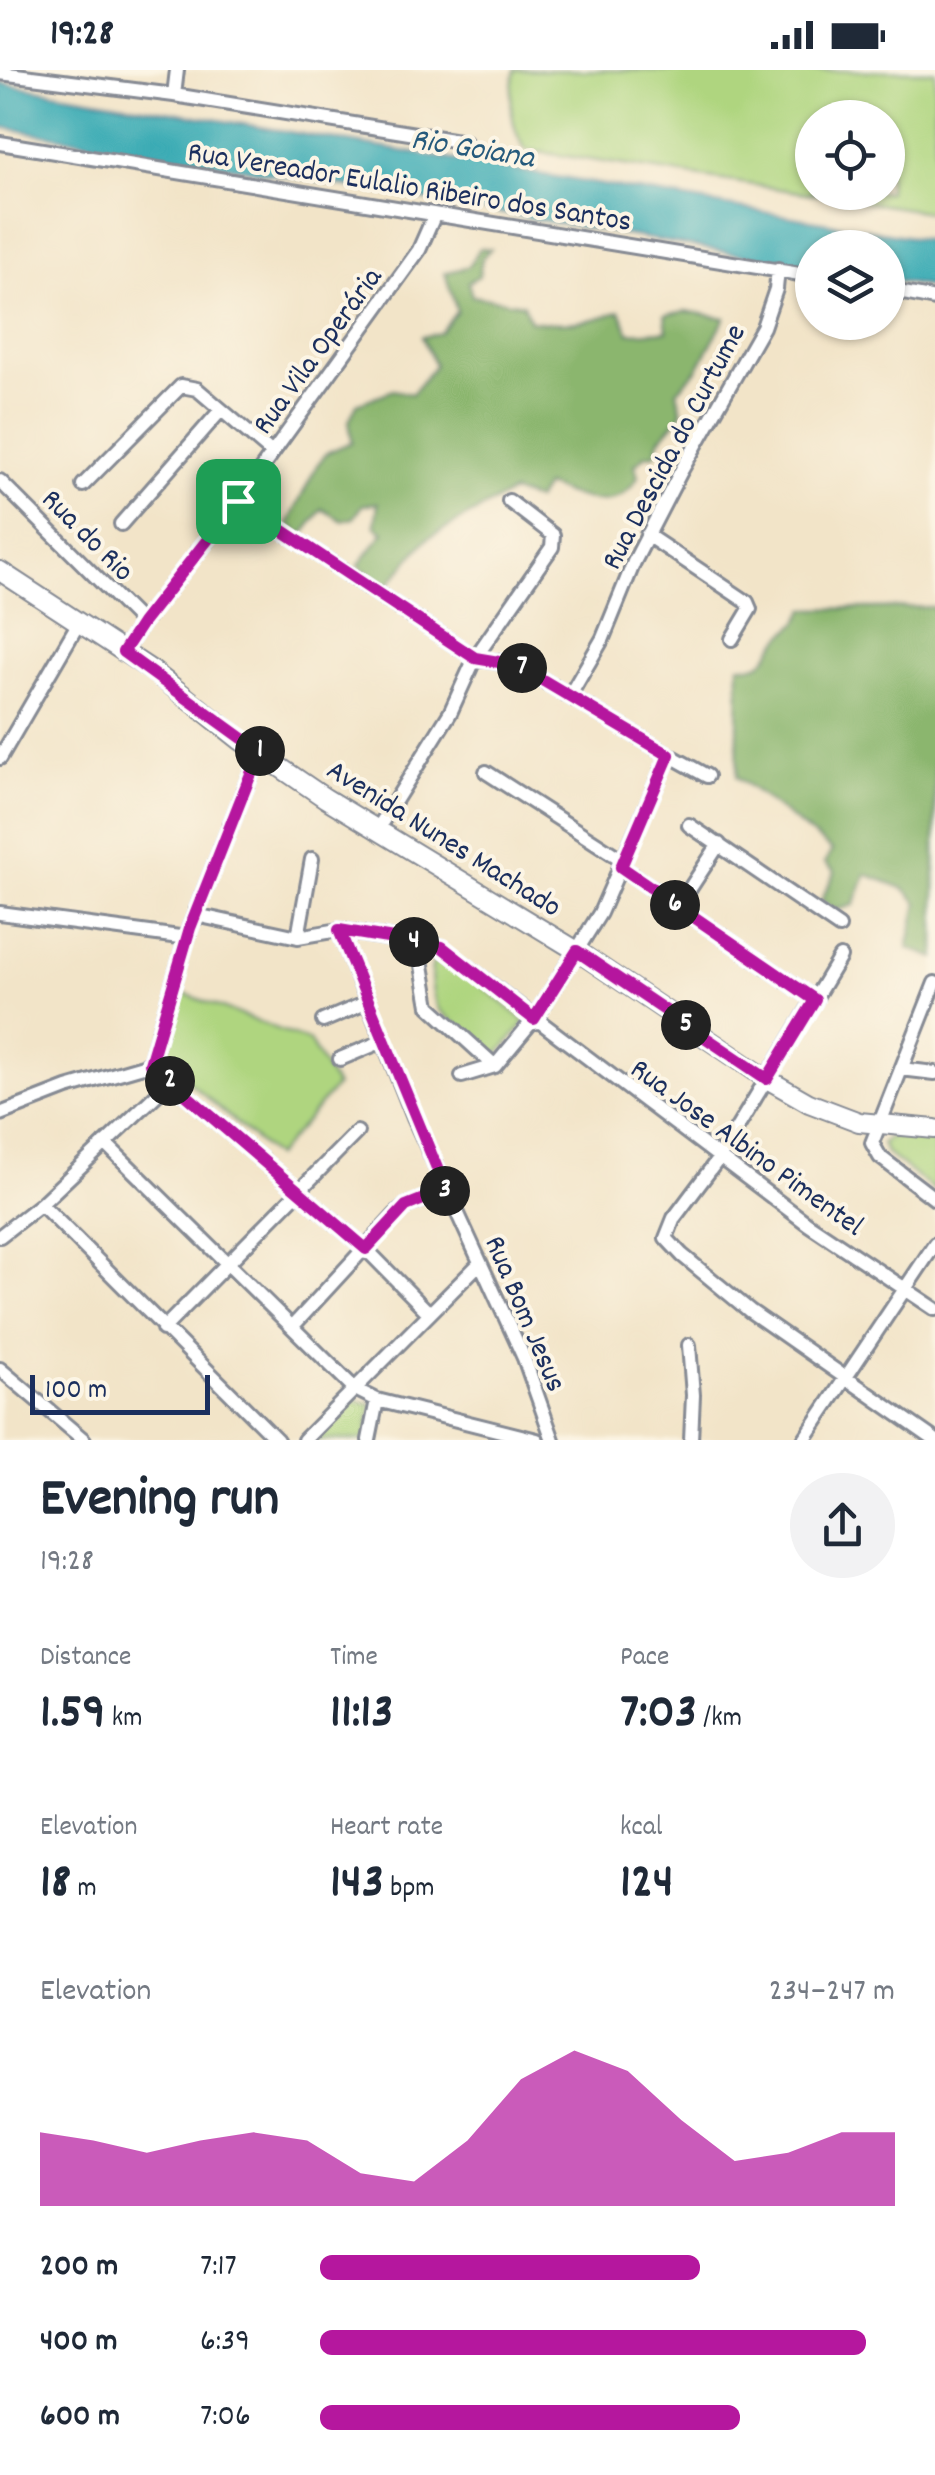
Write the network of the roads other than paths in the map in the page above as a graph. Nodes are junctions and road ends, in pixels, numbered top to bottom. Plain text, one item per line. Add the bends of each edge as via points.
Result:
1 (177, 70) edge
2 (0, 72) edge
3 (174, 95) junction
4 (465, 142) dead end
5 (0, 143) edge
6 (434, 216) junction
7 (778, 269) junction
8 (795, 272) edge
9 (905, 293) edge
10 (935, 299) edge
11 (221, 410) junction
12 (272, 453) junction
13 (84, 485) dead end
14 (3, 490) edge
15 (238, 501) junction
16 (509, 502) dead end
17 (121, 524) dead end
18 (647, 535) junction
19 (0, 571) edge
20 (142, 623) junction
21 (78, 624) junction
22 (732, 639) dead end
23 (123, 652) junction
24 (475, 658) junction
25 (570, 695) junction
26 (260, 751) junction
27 (669, 755) junction
28 (0, 758) edge
29 (486, 772) dead end
30 (707, 776) dead end
31 (689, 825) dead end
32 (377, 830) junction
33 (718, 844) junction
34 (312, 859) dead end
35 (622, 864) junction
36 (678, 907) junction
37 (0, 913) edge
38 (196, 915) junction
39 (839, 927) dead end
40 (339, 930) junction
41 (187, 938) junction
42 (298, 938) junction
43 (418, 942) junction
44 (577, 951) junction
45 (840, 957) dead end
46 (935, 983) edge
47 (815, 1000) junction
48 (368, 1002) junction
49 (534, 1019) junction
50 (323, 1020) dead end
51 (383, 1040) junction
52 (340, 1060) dead end
53 (150, 1064) junction
54 (495, 1066) junction
55 (901, 1068) junction
56 (935, 1073) edge
57 (462, 1076) dead end
58 (767, 1079) junction
59 (171, 1082) junction
60 (0, 1114) edge
61 (876, 1126) junction
62 (935, 1129) edge
63 (357, 1132) dead end
64 (105, 1143) junction
65 (719, 1158) junction
66 (446, 1190) junction
67 (301, 1192) junction
68 (935, 1199) edge
69 (40, 1204) junction
70 (0, 1236) edge
71 (935, 1244) edge
72 (366, 1249) junction
73 (226, 1263) junction
74 (479, 1264) junction
75 (905, 1289) junction
76 (935, 1309) edge
77 (429, 1313) junction
78 (292, 1327) junction
79 (163, 1329) junction
80 (688, 1345) dead end
81 (0, 1369) edge
82 (845, 1376) junction
83 (354, 1389) junction
84 (377, 1400) junction
85 (84, 1440) edge
86 (277, 1440) edge
87 (304, 1440) edge
88 (369, 1440) edge
89 (537, 1440) edge
90 (553, 1440) edge
91 (691, 1440) edge
92 (804, 1440) edge
93 (935, 1440) edge

1 - 3 street
2 - 3 street
3 - 4 street
5 - 6 street, Rua Vereador Eulalio Ribeiro dos Santos
6 - 7 street, Rua Vereador Eulalio Ribeiro dos Santos
6 - 12 street, Rua Vila Operária via 419,250
7 - 8 street, Rua Vereador Eulalio Ribeiro dos Santos
7 - 18 street, Rua Descida do Curtume via 763,327
9 - 10 street
11 - 12 street
11 - 13 street via 197,389 182,386
11 - 17 street
12 - 15 street, Rua Vila Operária
14 - 20 street, Rua do Rio
15 - 20 street, Rua Vila Operária
15 - 24 street
16 - 24 street via 554,540
18 - 22 street via 747,602 750,609
18 - 25 street, Rua Descida do Curtume via 603,638
19 - 21 street, Avenida Nunes Machado
20 - 23 street, Rua Vila Operária
21 - 23 street, Avenida Nunes Machado
21 - 28 street
23 - 26 street, Avenida Nunes Machado
24 - 25 street via 517,665
24 - 32 street via 450,714
25 - 27 street
26 - 32 street, Avenida Nunes Machado
26 - 38 street
27 - 30 street
27 - 35 street
29 - 35 street
31 - 33 street
32 - 44 street, Avenida Nunes Machado
33 - 36 street
33 - 39 street
34 - 42 street
35 - 36 street
35 - 44 street
36 - 47 street
37 - 41 street
38 - 41 street
38 - 42 street
40 - 42 street, Rua Jose Albino Pimentel
40 - 43 street, Rua Jose Albino Pimentel
40 - 48 street, Rua Bom Jesus
41 - 53 street
43 - 49 street, Rua Jose Albino Pimentel via 451,953
43 - 54 street via 429,1006
44 - 49 street
44 - 58 street, Avenida Nunes Machado
45 - 47 street
46 - 55 street
47 - 58 street
48 - 50 street
48 - 51 street, Rua Bom Jesus
49 - 54 street
49 - 65 street, Rua Jose Albino Pimentel
51 - 52 street
51 - 66 street, Rua Bom Jesus
53 - 59 street
53 - 60 street
54 - 57 street
55 - 56 street
55 - 61 street
58 - 61 street, Avenida Nunes Machado via 839,1116
58 - 65 street
59 - 64 street
59 - 67 street
61 - 62 street, Avenida Nunes Machado
61 - 68 street via 875,1152
63 - 67 street
64 - 69 street
64 - 73 street
65 - 75 street, Rua Jose Albino Pimentel
65 - 82 street via 666,1238 750,1312
66 - 72 street via 406,1206
66 - 74 street, Rua Bom Jesus
67 - 72 street
67 - 73 street
69 - 70 street
69 - 79 street
71 - 75 street
72 - 77 street
72 - 78 street
73 - 78 street
73 - 79 street
74 - 77 street
74 - 90 street, Rua Bom Jesus via 524,1358
75 - 76 street, Rua Jose Albino Pimentel
75 - 82 street
77 - 83 street
78 - 83 street
79 - 86 street
80 - 91 street
81 - 85 street
82 - 92 street
82 - 93 street
83 - 84 street
83 - 87 street
84 - 88 street
84 - 89 street

